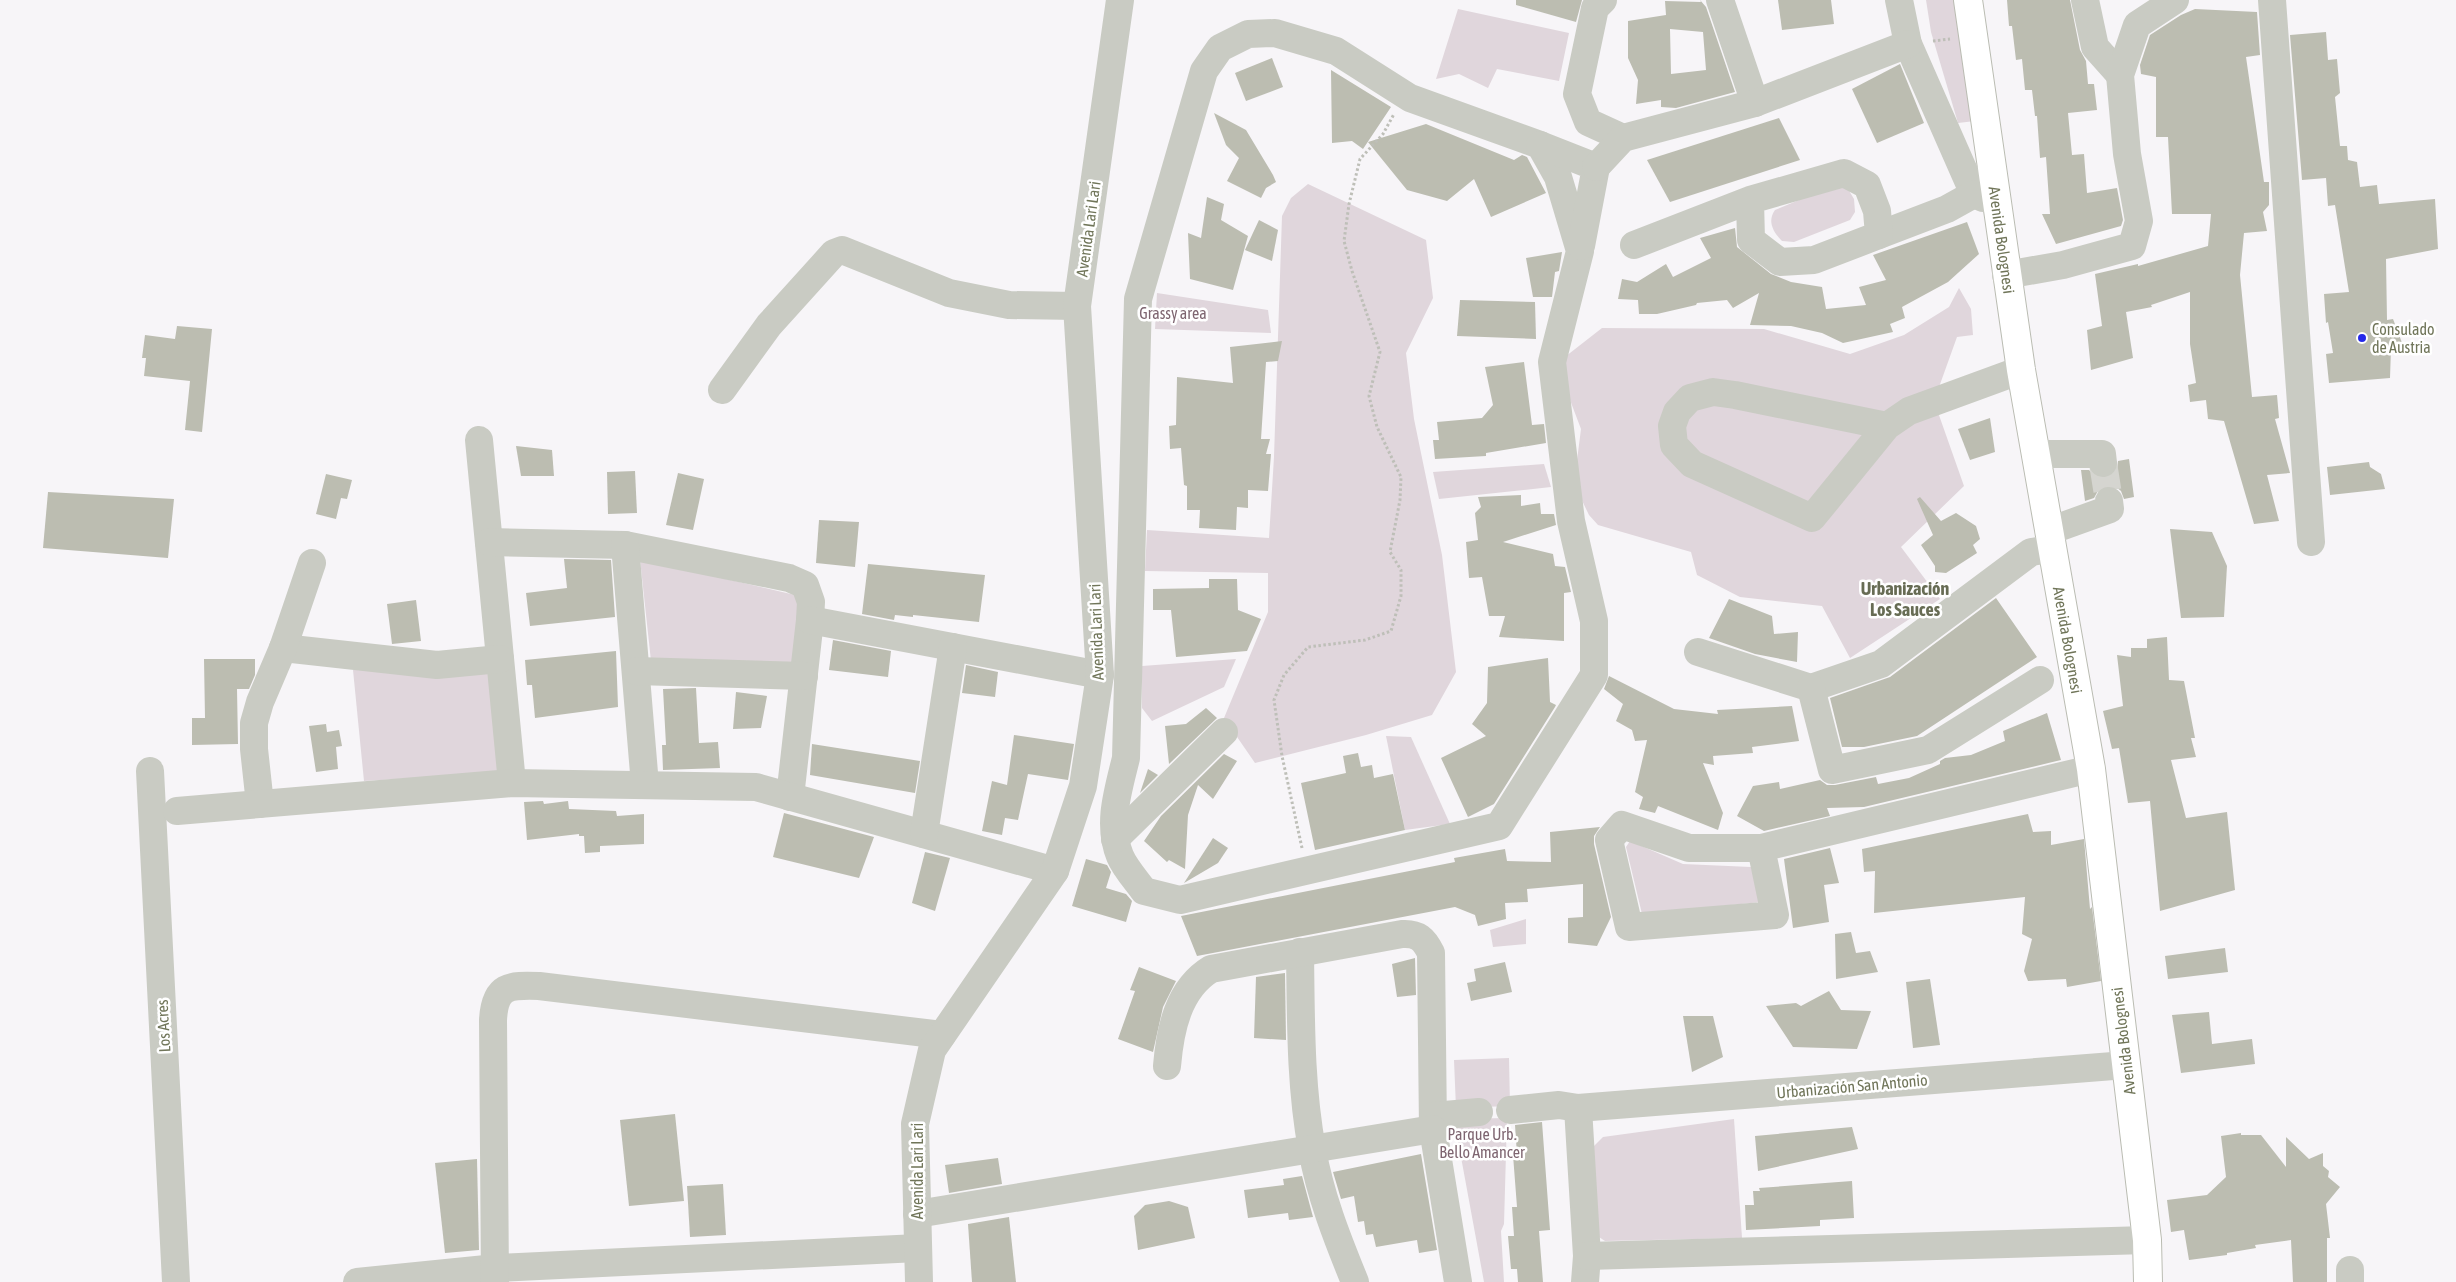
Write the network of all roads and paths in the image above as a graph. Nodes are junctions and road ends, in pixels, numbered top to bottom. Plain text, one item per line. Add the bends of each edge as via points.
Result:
1 (1120, 0) edge
2 (1603, 0) edge
3 (1720, 0) edge
4 (1899, 0) edge
5 (1968, 0) edge
6 (2085, 0) edge
7 (2175, 0) edge
8 (2266, 1) edge
9 (1973, 36) junction
10 (1908, 44) junction
11 (2120, 75) junction
12 (1404, 94) junction
13 (1755, 104) junction
14 (1623, 138) junction
15 (1540, 145) junction
16 (1596, 167) junction
17 (1985, 196) junction
18 (1750, 200) junction
19 (1880, 235) junction
20 (1634, 245) dead end
21 (1580, 251) junction
22 (2006, 276) junction
23 (1077, 306) junction
24 (2021, 370) junction
25 (722, 390) dead end
26 (1887, 426) junction
27 (479, 440) dead end
28 (2036, 454) junction
29 (2103, 463) dead end
30 (2109, 501) dead end
31 (2050, 540) junction
32 (489, 542) junction
33 (2311, 542) dead end
34 (625, 545) junction
35 (312, 563) dead end
36 (810, 620) junction
37 (953, 647) junction
38 (283, 648) junction
39 (1698, 652) dead end
40 (500, 659) junction
41 (636, 671) junction
42 (1100, 675) junction
43 (804, 676) junction
44 (2040, 680) dead end
45 (1811, 688) junction
46 (1224, 732) dead end
47 (2091, 769) junction
48 (150, 771) dead end
49 (512, 783) junction
50 (645, 786) junction
51 (1083, 786) junction
52 (790, 797) junction
53 (1117, 797) junction
54 (260, 804) junction
55 (177, 811) dead end
56 (924, 834) junction
57 (1115, 839) junction
58 (1761, 848) junction
59 (1055, 871) junction
60 (1306, 871) junction
61 (1300, 952) junction
62 (942, 1035) junction
63 (2126, 1065) junction
64 (1167, 1066) dead end
65 (1578, 1108) junction
66 (1510, 1110) dead end
67 (1479, 1112) dead end
68 (1433, 1122) junction
69 (1312, 1149) junction
70 (917, 1214) junction
71 (2147, 1240) junction
72 (918, 1248) junction
73 (1586, 1269) edge
74 (496, 1275) edge
75 (176, 1282) edge
76 (357, 1282) edge
77 (919, 1282) edge
78 (1354, 1282) edge
79 (1458, 1282) edge
80 (2148, 1282) edge

1 - 23 street, Avenida Lari Lari
2 - 14 street via 1595,8 1577,94 1588,122
3 - 13 street
4 - 10 street
5 - 9 main road, Avenida Bolognesi
6 - 11 street via 2095,47
7 - 11 street via 2137,25
8 - 33 street
9 - 10 path
9 - 17 main road, Avenida Bolognesi
10 - 13 street
10 - 17 street
11 - 22 street via 2127,154 2139,221 2132,246 2063,265
12 - 15 street
12 - 53 street via 1336,51 1275,32 1248,34 1220,48 1204,71 1138,298 1126,758
12 - 60 path via 1383,134 1360,159 1344,241 1380,352 1369,396 1377,427 1401,477 1390,552 1401,570 1400,596 1391,631 1365,640 1308,647 1284,675 1274,700
13 - 14 street
14 - 16 street
15 - 16 street
15 - 21 street via 1558,176
16 - 21 street
17 - 19 street
17 - 22 main road, Avenida Bolognesi
18 - 19 street via 1844,173 1868,185 1877,211
18 - 19 street via 1751,240 1780,262 1814,260
18 - 20 street
21 - 60 street via 1552,362 1570,521 1594,621 1594,675 1499,826
22 - 24 main road, Avenida Bolognesi
23 - 25 street via 1009,305 949,293 842,250 834,253 770,325
23 - 42 street, Avenida Lari Lari
24 - 26 street via 1909,411
24 - 28 main road, Avenida Bolognesi
26 - 26 street via 1812,518 1692,464 1674,446 1672,426 1677,412 1690,398 1713,392
27 - 32 street
28 - 29 street via 2102,454
28 - 31 main road, Avenida Bolognesi
30 - 31 street via 2110,509
31 - 45 street via 1881,664
31 - 47 main road, Avenida Bolognesi
32 - 34 street
32 - 40 street
34 - 36 street via 798,581 809,592
34 - 41 street
35 - 38 street
36 - 37 street
36 - 43 street
37 - 42 street
37 - 56 street
38 - 40 street via 437,665
38 - 54 street via 254,724
39 - 45 street
40 - 49 street
41 - 43 street
41 - 50 street
42 - 51 street, Avenida Lari Lari
43 - 52 street
44 - 45 street via 1928,750 1832,770
46 - 57 street
47 - 58 street
47 - 63 main road, Avenida Bolognesi
48 - 75 street, Los Acres
49 - 50 street
49 - 54 street
50 - 52 street via 756,787
51 - 53 street via 1098,794
51 - 59 street, Avenida Lari Lari
52 - 56 street
53 - 57 street via 1112,830
54 - 55 street
56 - 59 street
57 - 60 street via 1120,857 1144,891 1180,900
58 - 58 street via 1775,915 1629,927 1609,840 1622,825 1689,848
59 - 62 street, Avenida Lari Lari
61 - 64 street via 1224,965 1199,976 1184,997 1170,1034
61 - 68 street via 1412,933 1426,943 1430,953
61 - 69 street via 1301,1066
62 - 70 street, Avenida Lari Lari via 932,1050 915,1124
62 - 74 street via 539,986 518,986 502,991 494,1003 493,1020
63 - 65 street, Urbanización San Antonio
63 - 71 main road, Avenida Bolognesi
65 - 66 street, Urbanización San Antonio via 1559,1105
65 - 73 street
67 - 68 street
68 - 69 street
68 - 79 street
69 - 70 street
69 - 78 street via 1328,1215
70 - 72 street, Avenida Lari Lari
71 - 73 street
71 - 80 main road, Avenida Bolognesi
72 - 74 street
72 - 77 street, Avenida Lari Lari
74 - 76 street

